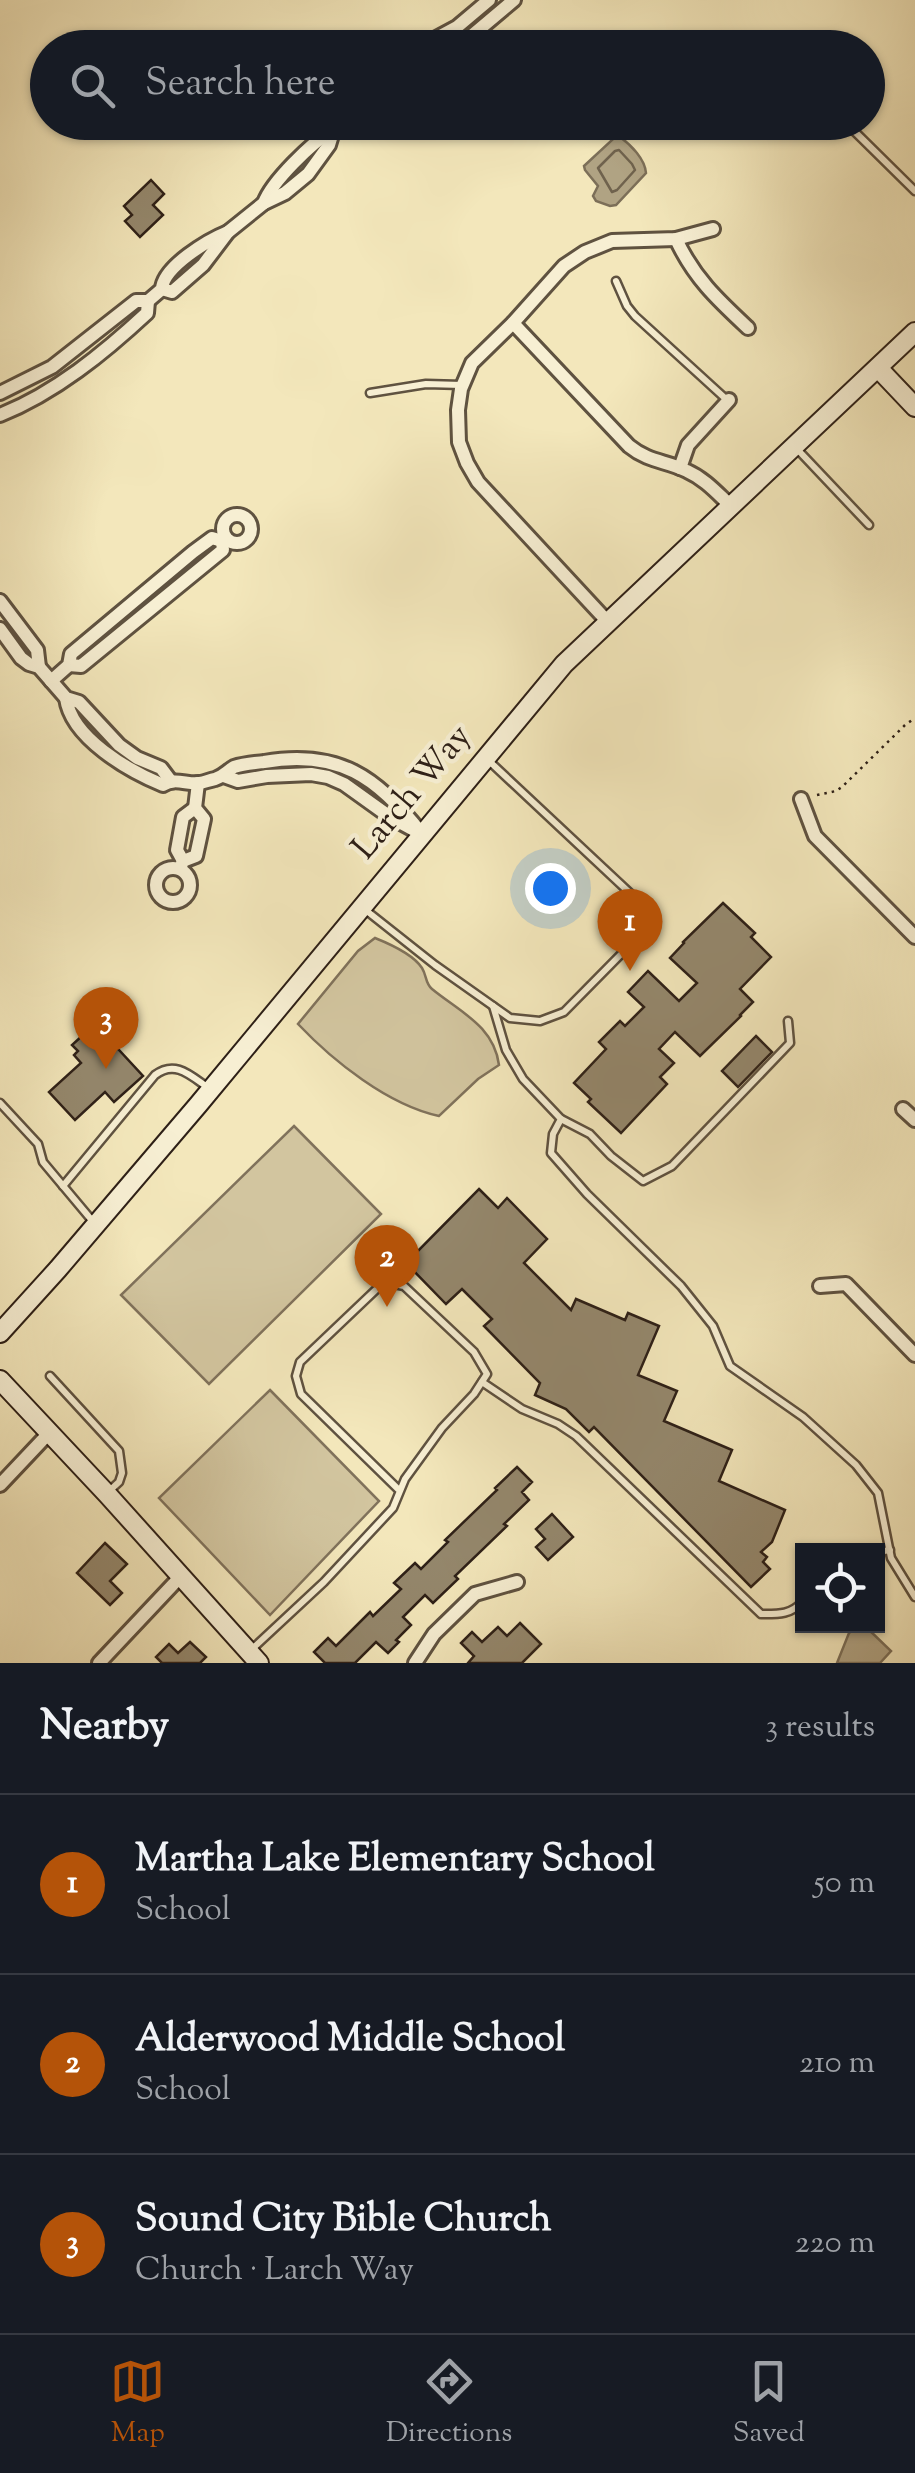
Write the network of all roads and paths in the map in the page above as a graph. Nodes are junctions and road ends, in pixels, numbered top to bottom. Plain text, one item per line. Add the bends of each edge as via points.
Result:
1 (489, 0) edge
2 (514, 0) edge
3 (451, 30) edge
4 (478, 30) edge
5 (330, 140) edge
6 (863, 140) edge
7 (915, 191) edge
8 (713, 230) dead end
9 (676, 240) junction
10 (616, 281) dead end
11 (148, 301) junction
12 (513, 323) junction
13 (748, 328) dead end
14 (915, 332) edge
15 (878, 368) junction
16 (463, 385) junction
17 (0, 393) edge
18 (370, 393) dead end
19 (728, 400) joint
20 (915, 407) edge
21 (0, 415) edge
22 (794, 446) junction
23 (680, 468) junction
24 (730, 506) junction
25 (869, 525) dead end
26 (224, 539) dead end
27 (0, 600) edge
28 (607, 621) junction
29 (0, 629) edge
30 (39, 667) junction
31 (51, 681) junction
32 (915, 718) edge
33 (485, 758) junction
34 (198, 783) junction
35 (801, 799) joint
36 (195, 808) junction
37 (422, 834) junction
38 (362, 907) junction
39 (915, 938) edge
40 (493, 1006) junction
41 (788, 1020) dead end
42 (211, 1090) junction
43 (0, 1103) edge
44 (903, 1109) dead end
45 (560, 1119) junction
46 (915, 1120) edge
47 (63, 1186) junction
48 (96, 1225) junction
49 (820, 1286) dead end
50 (0, 1333) edge
51 (915, 1355) edge
52 (50, 1376) dead end
53 (0, 1380) edge
54 (482, 1382) junction
55 (50, 1432) junction
56 (0, 1485) edge
57 (399, 1490) junction
58 (106, 1494) junction
59 (890, 1550) junction
60 (885, 1551) edge
61 (182, 1576) junction
62 (517, 1582) dead end
63 (915, 1597) edge
64 (795, 1608) edge
65 (254, 1657) edge
66 (100, 1663) edge
67 (415, 1663) edge

1 - 3 street
2 - 4 street
5 - 11 street via 308,174 207,240
6 - 7 lane
8 - 9 street
9 - 12 street via 612,241 585,252
9 - 13 street via 710,292
10 - 19 lane via 635,316
11 - 17 street via 136,301 52,367
11 - 21 street via 147,313 128,331 53,389
12 - 16 street via 472,364
12 - 23 street via 629,446 644,458
14 - 15 main road, Larch Way
15 - 20 main road
15 - 22 main road, Larch Way
16 - 18 lane
16 - 28 street via 459,442 478,482
19 - 23 street via 688,445
22 - 24 main road, Larch Way
22 - 25 lane
23 - 24 street
24 - 28 main road, Larch Way
26 - 31 street via 223,550 122,634
27 - 30 street via 36,650
28 - 33 main road, Larch Way
29 - 30 street via 21,658
30 - 31 street
31 - 34 street via 137,758 170,780
32 - 35 path via 836,791
33 - 37 main road, Larch Way
33 - 40 lane via 631,894 636,917 632,943 564,1012 540,1021 510,1018
34 - 36 street
34 - 37 street via 224,776 328,777
35 - 39 street via 815,836
36 - 36 street via 183,817 177,850 182,865 196,856 203,830
37 - 38 main road, Larch Way
38 - 40 lane
38 - 42 main road, Larch Way
40 - 45 lane via 522,1079
41 - 45 lane via 790,1043 672,1166 643,1181 590,1134
42 - 47 lane via 185,1072 164,1068
42 - 48 main road, Larch Way
43 - 47 lane via 38,1144
44 - 46 street
45 - 59 lane via 551,1153 681,1286 714,1326 730,1366 856,1464 878,1492
47 - 48 lane
48 - 50 main road, Larch Way
49 - 51 street via 846,1284
52 - 58 lane via 118,1451 122,1473
53 - 55 main road
54 - 57 lane
54 - 57 lane via 487,1374 474,1352 404,1286 384,1282 300,1362 302,1394
54 - 64 lane via 576,1436 760,1614
55 - 56 street
55 - 58 main road
57 - 65 lane via 392,1508
58 - 61 main road
59 - 60 lane
59 - 63 lane
61 - 65 main road
61 - 66 street
62 - 67 street via 474,1594

